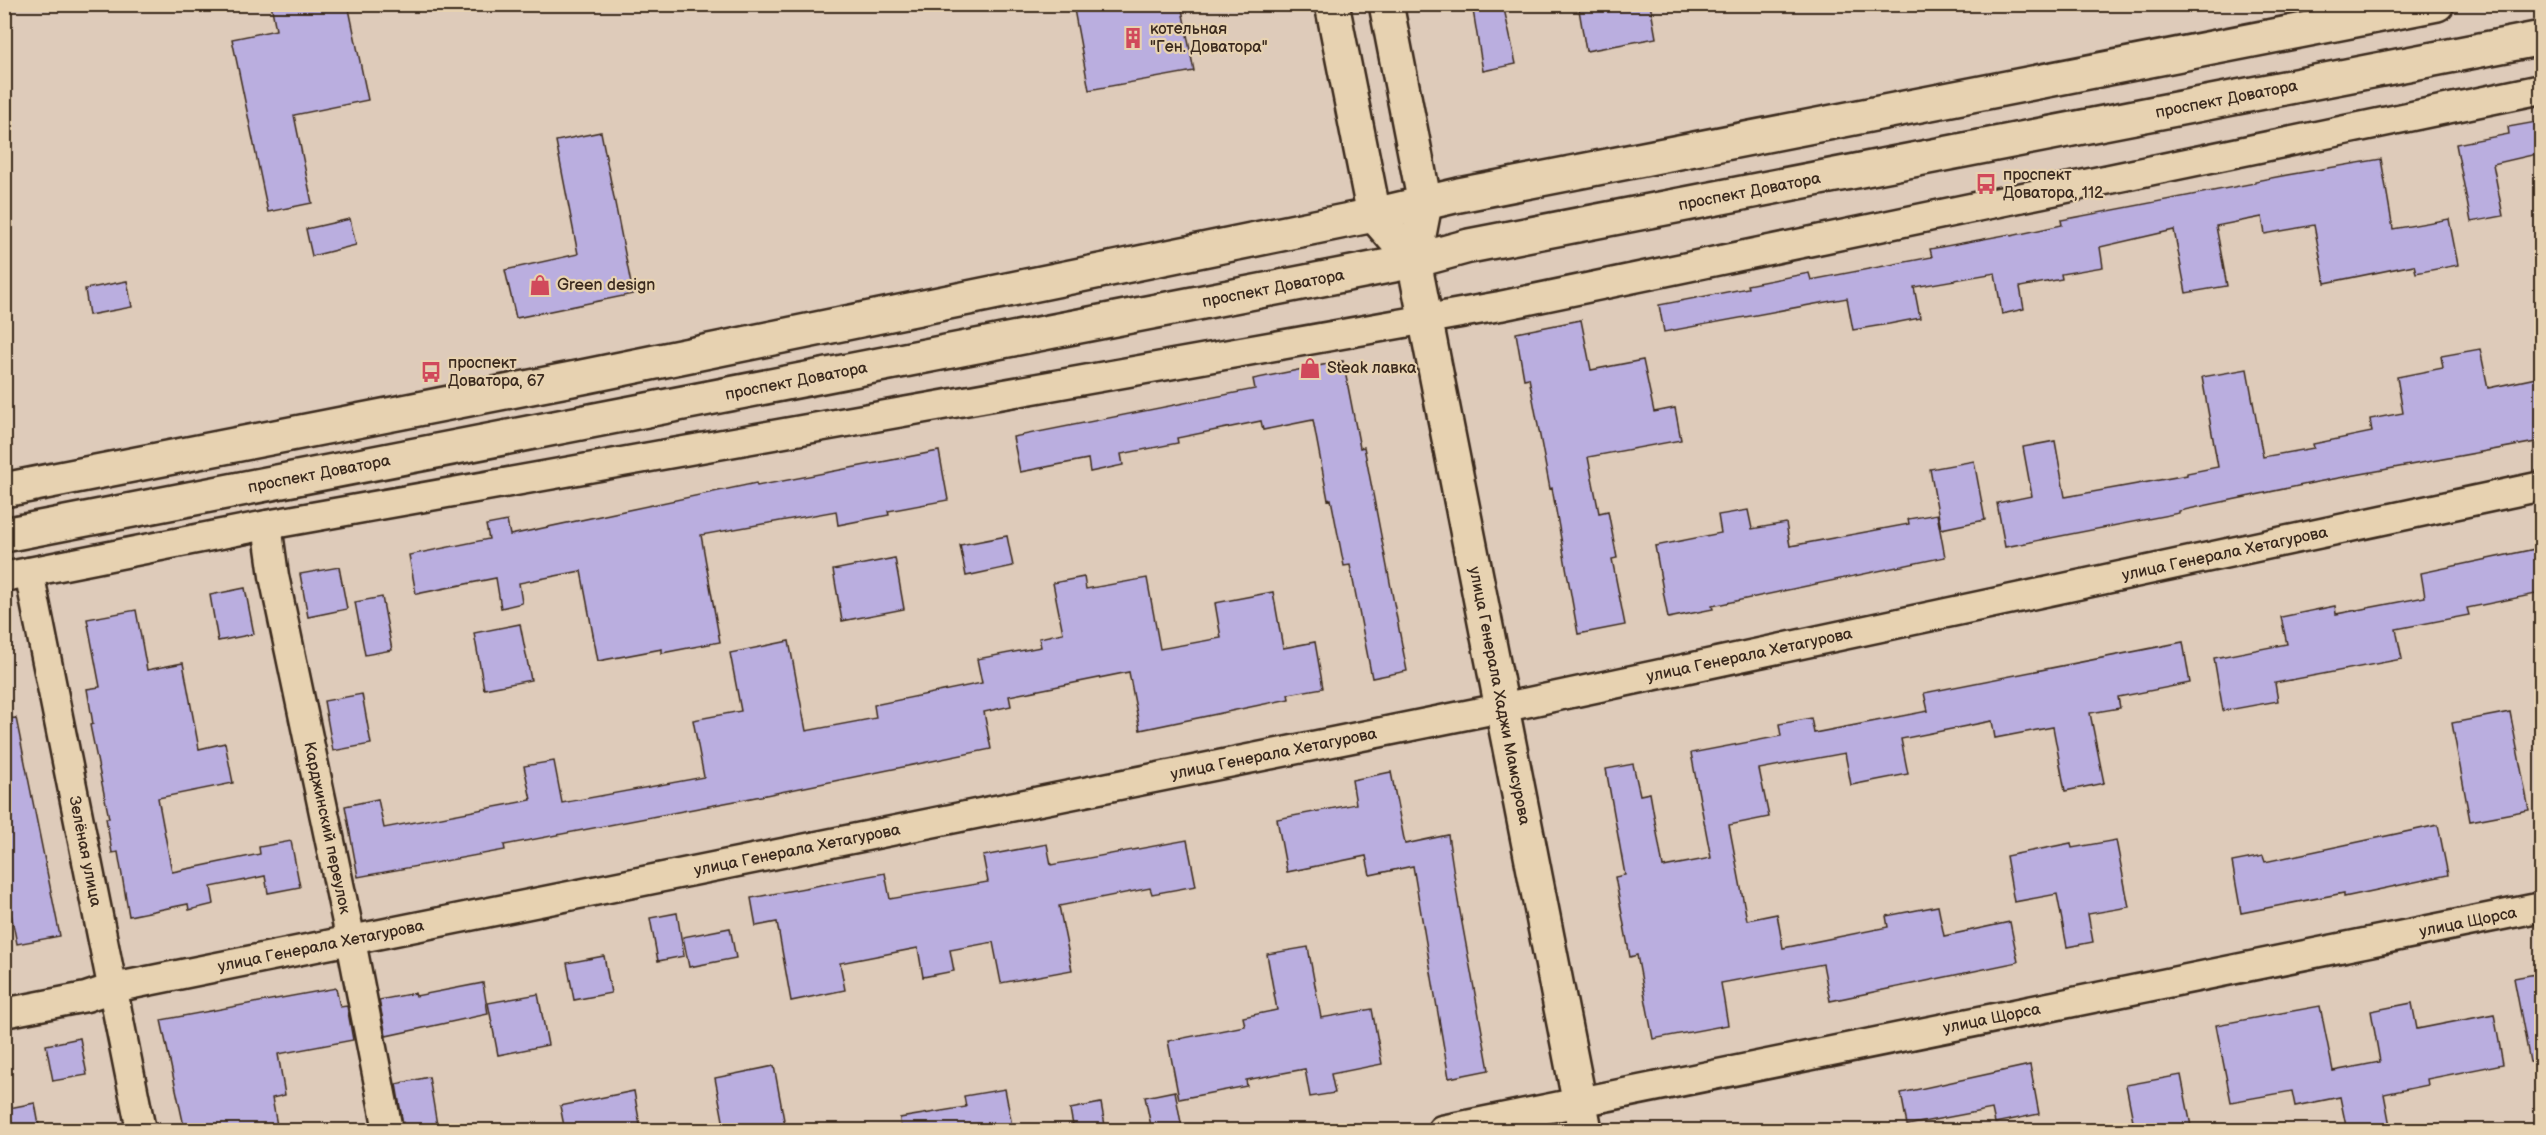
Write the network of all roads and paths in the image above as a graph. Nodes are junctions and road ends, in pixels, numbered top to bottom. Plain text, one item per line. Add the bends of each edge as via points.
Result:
1 (1332, 4) edge
2 (1386, 4) edge
3 (2437, 4) edge
4 (2541, 38) edge
5 (2541, 89) edge
6 (1425, 204) junction
7 (1374, 215) junction
8 (1414, 261) junction
9 (1426, 320) junction
10 (2541, 486) edge
11 (4, 490) edge
12 (267, 525) junction
13 (4, 535) edge
14 (17, 574) edge
15 (1501, 708) junction
16 (2541, 907) edge
17 (351, 940) junction
18 (113, 988) junction
19 (4, 1013) edge
20 (1582, 1117) edge
21 (141, 1131) edge
22 (388, 1131) edge
23 (1442, 1131) edge

1 - 7 main road, улица Генерала Хаджи Мамсурова
2 - 6 main road, улица Генерала Хаджи Мамсурова
3 - 6 main road
4 - 8 main road, проспект Доватора via 1469,246
5 - 9 street
6 - 7 main road
6 - 8 main road, улица Генерала Хаджи Мамсурова
7 - 8 main road, улица Генерала Хаджи Мамсурова
7 - 11 main road
8 - 9 main road, улица Генерала Хаджи Мамсурова
8 - 13 main road, проспект Доватора
9 - 12 street
9 - 15 main road, улица Генерала Хаджи Мамсурова
10 - 15 street, улица Генерала Хетагурова
12 - 14 street
12 - 17 street, Карджинский переулок via 274,576
14 - 18 street, Зелёная улица
15 - 17 street, улица Генерала Хетагурова
15 - 20 main road, улица Генерала Хаджи Мамсурова
16 - 20 street, улица Щорса
17 - 18 street, улица Генерала Хетагурова
17 - 22 street, Карджинский переулок
18 - 19 street, улица Генерала Хетагурова
18 - 21 street, Зелёная улица
20 - 23 street, улица Щорса

